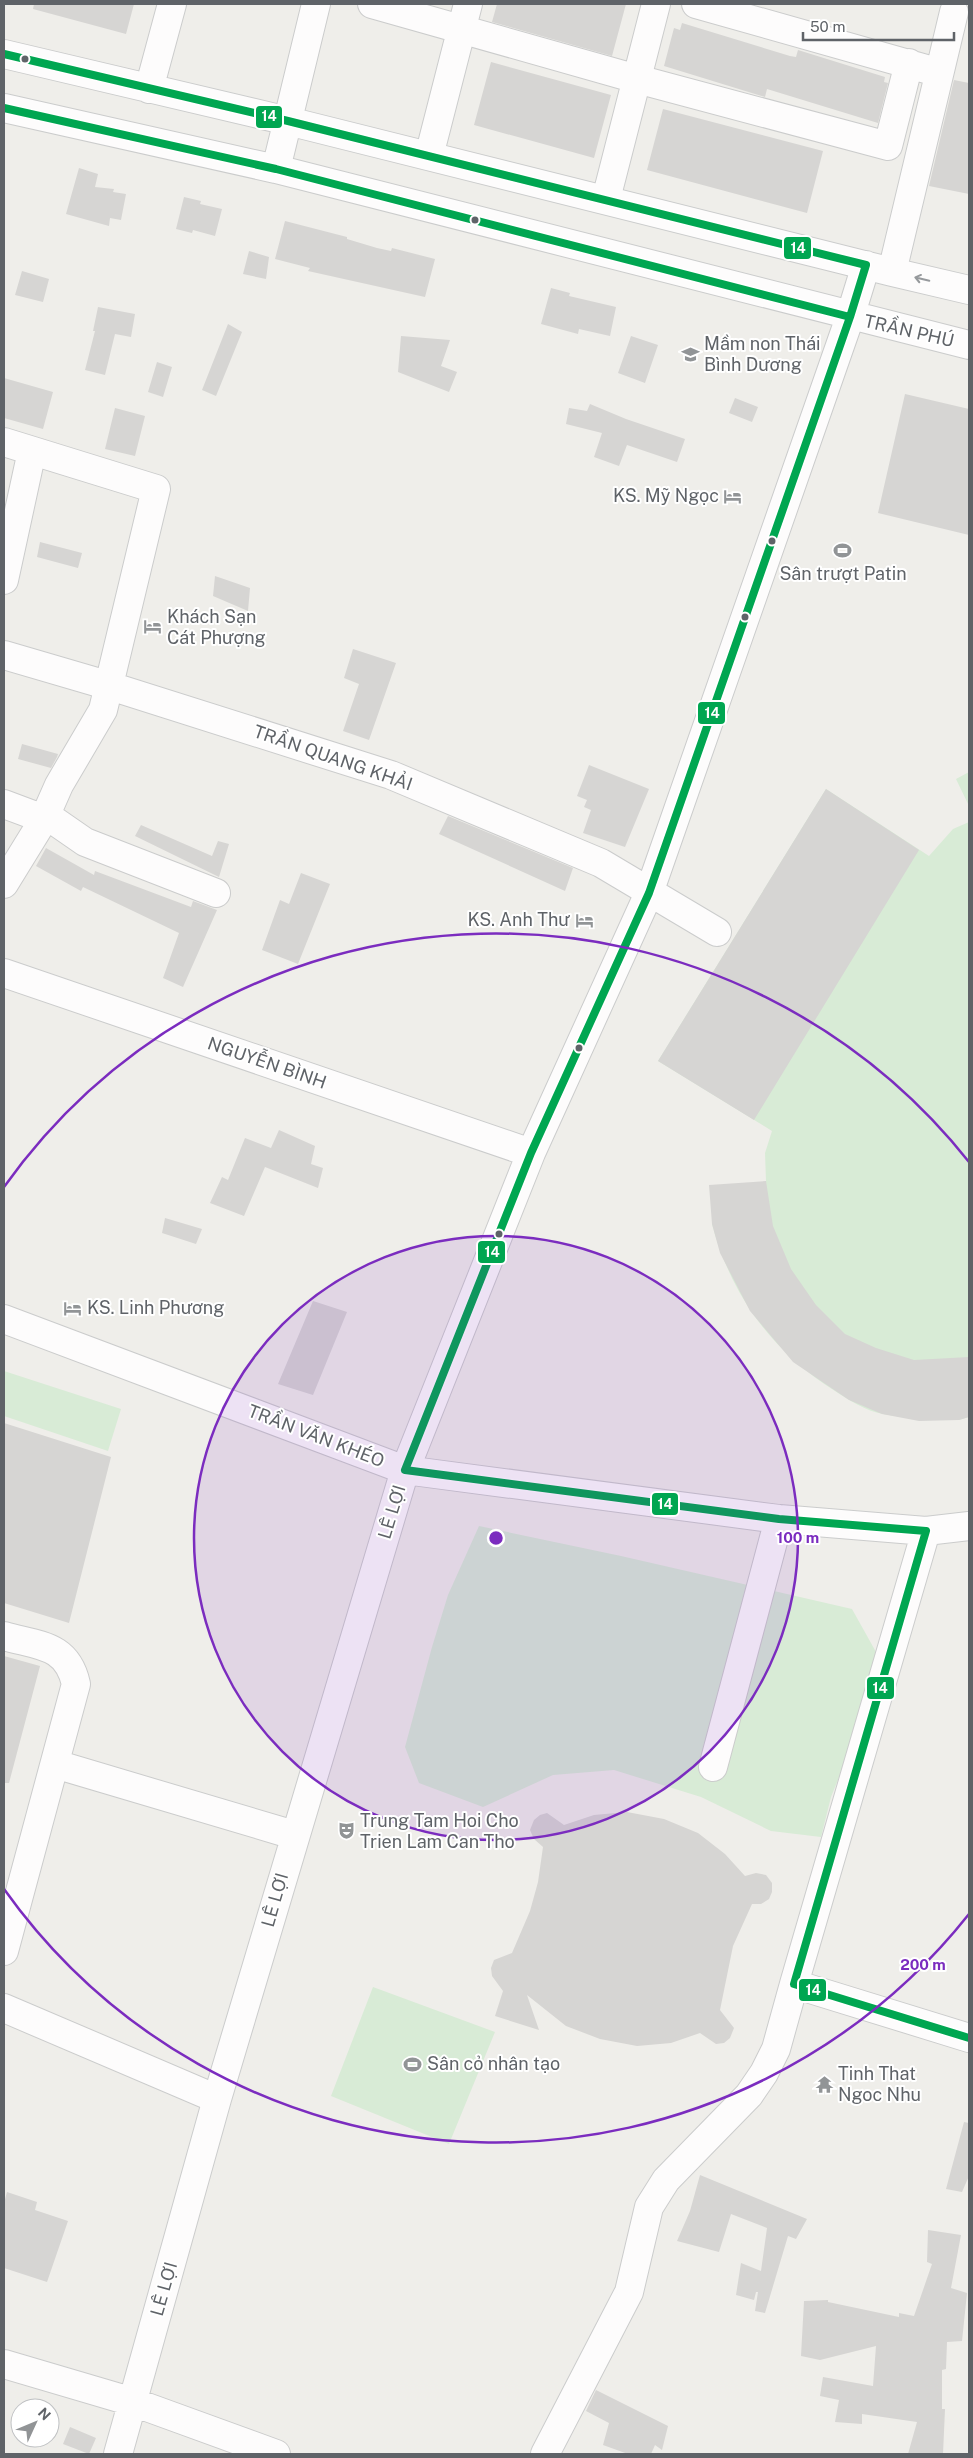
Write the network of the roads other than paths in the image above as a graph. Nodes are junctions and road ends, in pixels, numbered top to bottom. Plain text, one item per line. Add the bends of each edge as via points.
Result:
1 (172, 4) edge
2 (316, 4) edge
3 (372, 4) edge
4 (468, 4) edge
5 (656, 4) edge
6 (696, 4) edge
7 (954, 12) dead end
8 (461, 29) junction
9 (4, 54) edge
10 (909, 63) junction
11 (939, 74) junction
12 (637, 79) junction
13 (149, 89) junction
14 (4, 108) edge
15 (288, 121) junction
16 (888, 146) junction
17 (429, 156) junction
18 (919, 160) junction
19 (276, 169) junction
20 (606, 199) junction
21 (866, 265) junction
22 (892, 272) junction
23 (969, 290) edge
24 (850, 317) junction
25 (969, 345) edge
26 (4, 442) edge
27 (32, 451) junction
28 (4, 580) edge
29 (4, 655) edge
30 (110, 686) junction
31 (4, 804) edge
32 (45, 817) junction
33 (4, 884) edge
34 (216, 893) dead end
35 (649, 893) junction
36 (717, 932) dead end
37 (4, 973) edge
38 (530, 1153) junction
39 (4, 1319) edge
40 (405, 1470) junction
41 (780, 1519) junction
42 (969, 1526) edge
43 (926, 1531) junction
44 (4, 1636) edge
45 (55, 1764) junction
46 (713, 1767) dead end
47 (294, 1835) junction
48 (4, 1951) edge
49 (794, 1984) junction
50 (4, 2008) edge
51 (969, 2038) edge
52 (217, 2099) junction
53 (4, 2364) edge
54 (133, 2402) junction
55 (118, 2454) edge
56 (276, 2454) edge
57 (545, 2454) edge

1 - 13 street
2 - 15 street
3 - 8 street
4 - 8 street
5 - 12 street
6 - 10 street
7 - 11 street
8 - 12 street
8 - 17 street
9 - 13 street
10 - 11 street
10 - 16 street
11 - 18 street
12 - 16 street
12 - 20 street
13 - 15 street
14 - 19 street, TRẦN PHÚ
15 - 17 street
15 - 19 street
16 - 18 street via 894,152
17 - 20 street
18 - 22 street
19 - 24 street, TRẦN PHÚ
20 - 21 street
21 - 22 street
21 - 24 street, LÊ LỢI
23 -> 22 street
24 - 25 street, TRẦN PHÚ
24 - 35 street, LÊ LỢI
26 - 27 street
27 - 28 street
27 - 30 street via 156,489
29 - 30 street, TRẦN QUANG KHẢI
30 - 32 street via 103,710 59,785
30 - 35 street, TRẦN QUANG KHẢI via 391,775 601,863
31 - 32 street
32 - 33 street
32 - 34 street via 85,842
35 - 36 street, TRẦN QUANG KHẢI
35 - 38 street, LÊ LỢI
37 - 38 street, NGUYỄN BÌNH
38 - 40 street, LÊ LỢI
39 - 40 street, TRẦN VĂN KHÉO
40 - 41 street, TRẦN VĂN KHÉO
40 - 47 street, LÊ LỢI
41 - 43 street, TRẦN VĂN KHÉO
41 - 46 street
42 - 43 street, TRẦN VĂN KHÉO
43 - 49 street
44 - 45 street via 50,1649 64,1656 72,1667 76,1684
45 - 47 street
45 - 48 street
47 - 52 street, LÊ LỢI
49 - 51 street
49 - 57 street via 776,2049 764,2073 749,2095 666,2180 649,2207 629,2292
50 - 52 street
52 - 54 street, LÊ LỢI
53 - 54 street
54 - 55 street, LÊ LỢI
54 - 56 street

